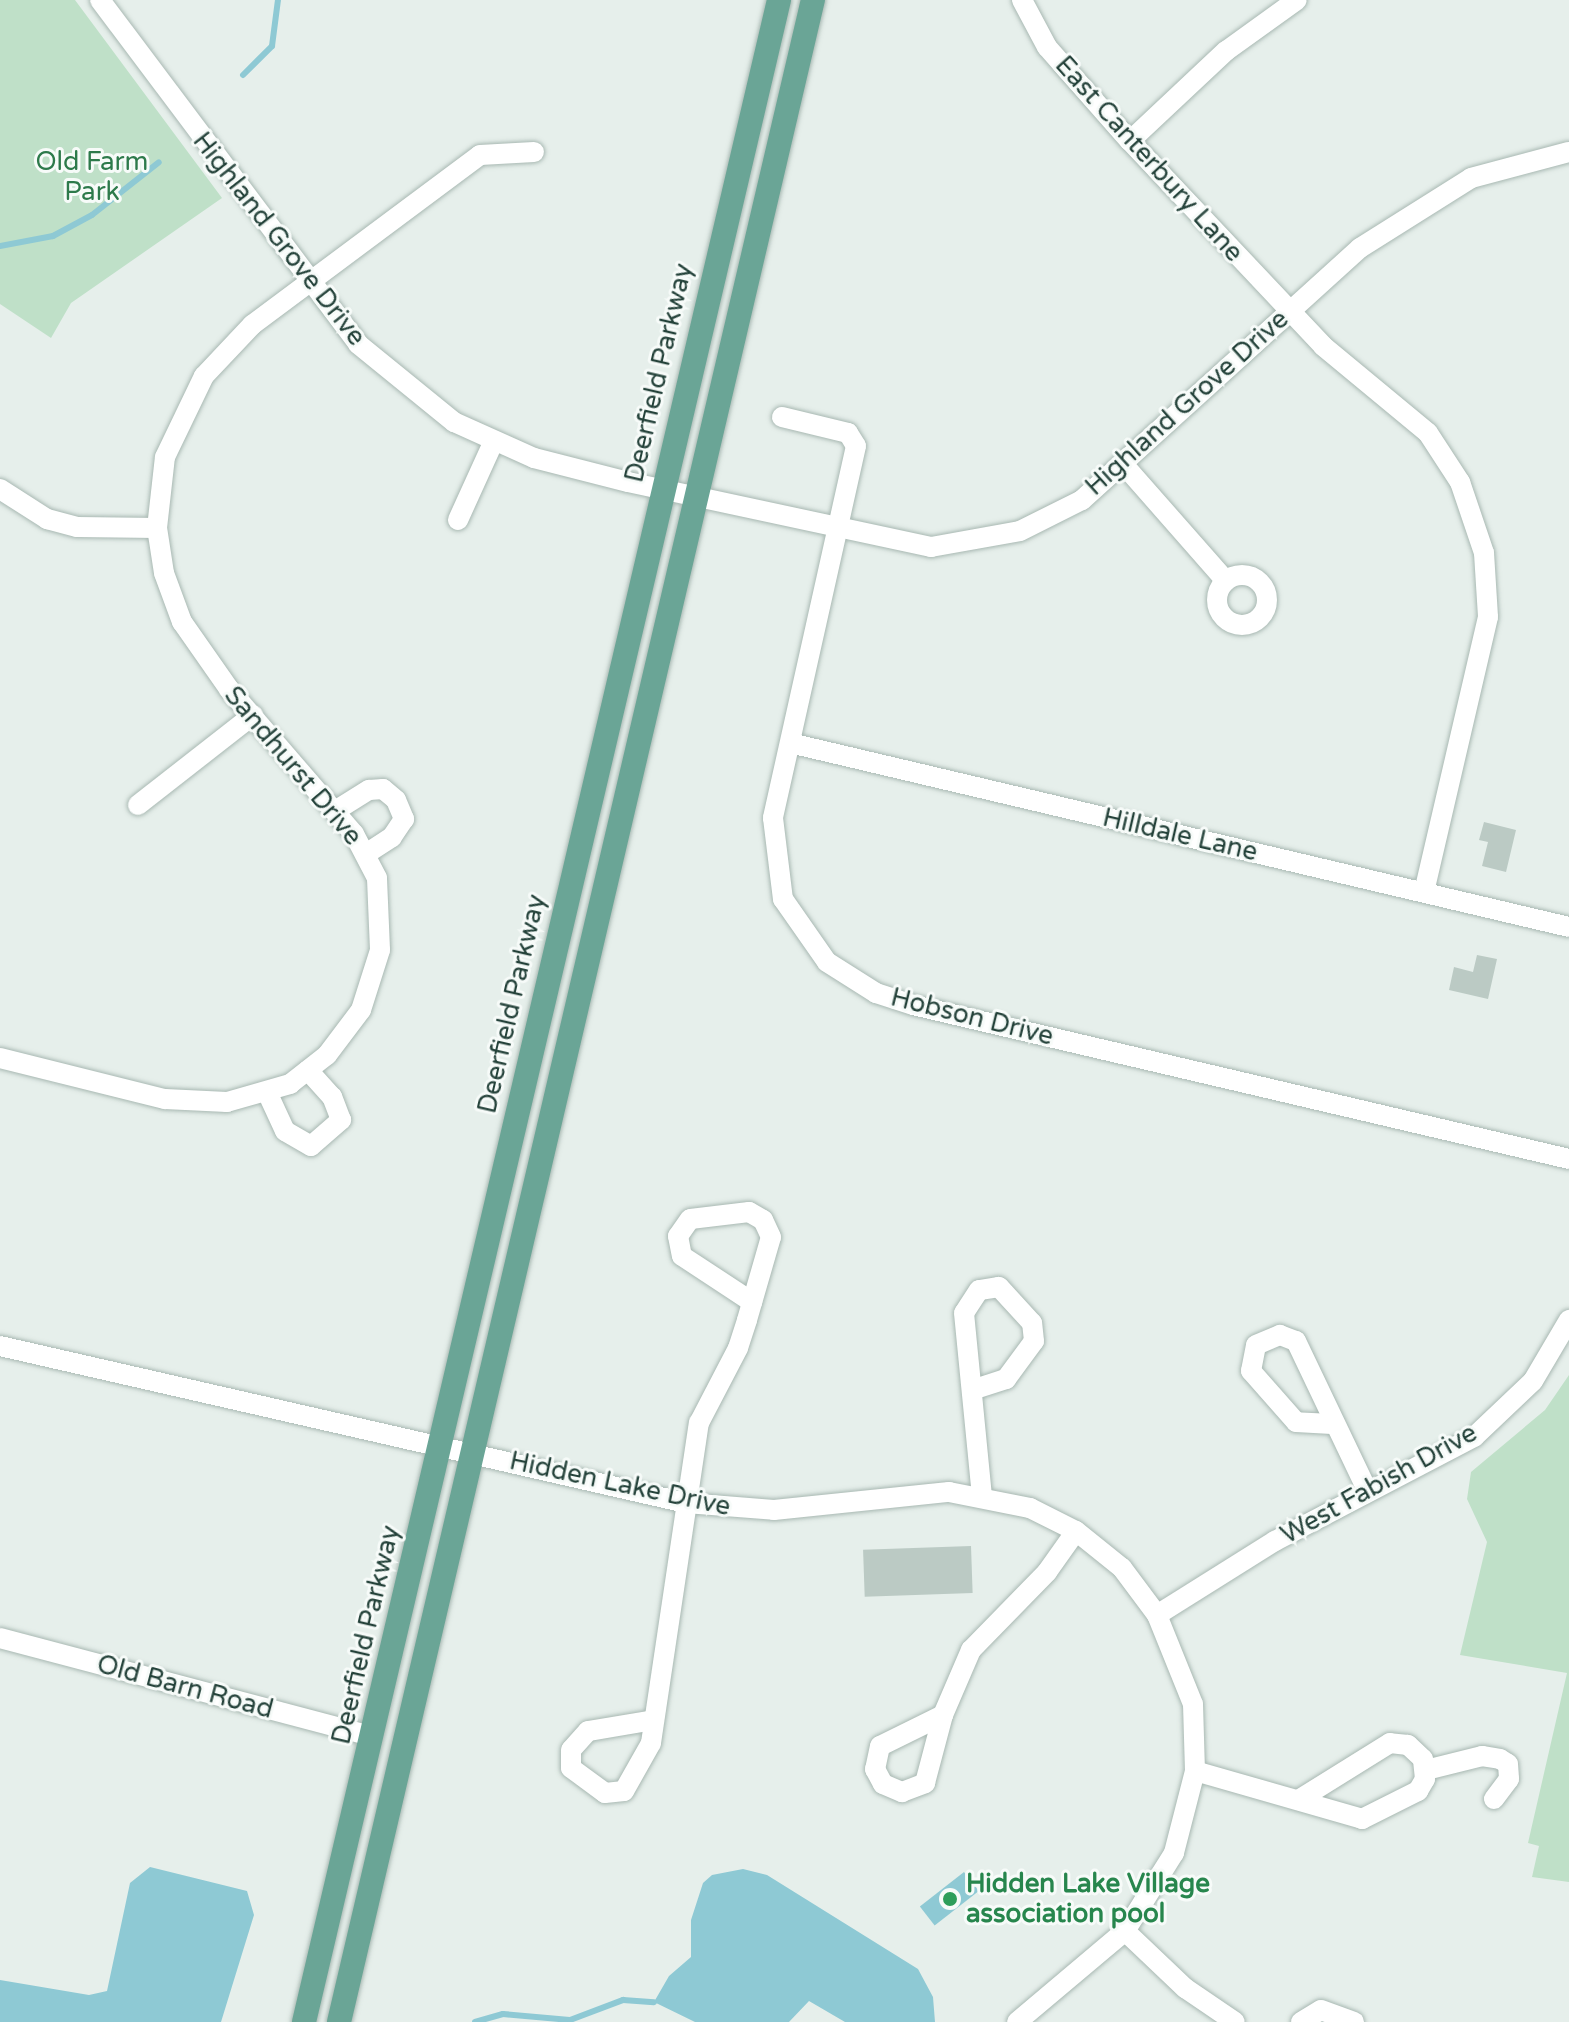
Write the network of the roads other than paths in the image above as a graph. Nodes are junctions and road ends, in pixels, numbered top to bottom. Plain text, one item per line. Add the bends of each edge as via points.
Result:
1 (100, 0) edge
2 (779, 0) edge
3 (813, 0) edge
4 (1022, 0) edge
5 (1297, 0) edge
6 (1130, 141) junction
7 (534, 152) dead end
8 (1569, 152) edge
9 (310, 284) junction
10 (1288, 311) junction
11 (782, 417) dead end
12 (493, 443) junction
13 (1124, 465) junction
14 (0, 489) edge
15 (661, 490) junction
16 (693, 498) junction
17 (458, 520) dead end
18 (157, 528) junction
19 (839, 529) junction
20 (1226, 581) dead end
21 (253, 715) junction
22 (790, 743) junction
23 (138, 805) dead end
24 (335, 811) junction
25 (366, 854) junction
26 (1424, 892) junction
27 (1569, 927) edge
28 (0, 1058) edge
29 (308, 1070) junction
30 (267, 1092) junction
31 (1569, 1159) edge
32 (752, 1302) junction
33 (1569, 1320) edge
34 (0, 1346) edge
35 (972, 1390) junction
36 (1332, 1424) junction
37 (439, 1443) junction
38 (473, 1451) junction
39 (1368, 1492) junction
40 (982, 1497) junction
41 (686, 1503) junction
42 (1076, 1531) junction
43 (1157, 1615) junction
44 (0, 1638) edge
45 (943, 1715) dead end
46 (654, 1720) junction
47 (371, 1736) junction
48 (1426, 1770) junction
49 (1195, 1771) junction
50 (1300, 1799) junction
51 (1494, 1799) dead end
52 (1125, 1931) junction
53 (304, 2022) edge
54 (339, 2022) edge
55 (1017, 2022) edge
56 (1235, 2022) edge
57 (1301, 2022) edge
58 (1354, 2022) edge

1 - 9 street, Highland Grove Drive
2 - 15 main road, Deerfield Parkway
3 - 16 main road
4 - 6 street, East Canterbury Lane via 1047,47
5 - 6 street via 1226,51
6 - 10 street, East Canterbury Lane
7 - 9 street, Sandhurst Drive via 480,155
8 - 10 street, Highland Grove Drive via 1471,178 1414,209
9 - 12 street, Highland Grove Drive via 388,372
9 - 18 street, Sandhurst Drive via 252,325 204,376 165,457
10 - 13 street, Highland Grove Drive
10 - 26 street, East Canterbury Lane via 1428,433 1460,482 1481,541 1488,617
11 - 19 street, Hobson Drive via 836,429 855,441
12 - 15 street, Highland Grove Drive
12 - 17 street
13 - 19 street, Highland Grove Drive via 1053,518 962,545 890,542
13 - 20 street
14 - 18 street via 47,519 77,527
15 - 16 street, Highland Grove Drive
15 - 37 main road, Deerfield Parkway
16 - 19 street, Highland Grove Drive
16 - 38 main road
18 - 21 street, Sandhurst Drive via 164,573 182,622
19 - 22 street, Hobson Drive
21 - 23 street
21 - 24 street, Sandhurst Drive
22 - 26 street, Hilldale Lane
22 - 31 street, Hobson Drive via 773,818 776,871 783,899 809,943 846,977 913,1005
24 - 25 street, Sandhurst Drive
24 - 25 street via 369,790 383,789 396,800 404,819 392,837
25 - 29 street, Sandhurst Drive via 381,903 373,981 346,1034
26 - 27 street, Hilldale Lane
28 - 30 street, Sandhurst Drive via 196,1105
29 - 30 street, Sandhurst Drive
29 - 30 street via 332,1097 341,1120 311,1146 285,1131
32 - 32 street via 771,1237 763,1220 739,1210 690,1219 678,1247 689,1265
32 - 41 street via 738,1348 702,1414
33 - 39 street, West Fabish Drive via 1533,1381 1486,1426
34 - 37 street, Hidden Lake Drive
35 - 35 street via 1006,1379 1034,1341 1032,1323 999,1287 979,1290 964,1313
35 - 40 street
36 - 36 street via 1296,1341 1280,1335 1256,1345 1251,1371 1296,1422
36 - 39 street
37 - 38 street, Hidden Lake Drive
37 - 47 main road, Deerfield Parkway
38 - 41 street, Hidden Lake Drive
38 - 54 main road
39 - 43 street, West Fabish Drive via 1217,1574
40 - 41 street, Hidden Lake Drive via 949,1492 739,1511
40 - 42 street, Hidden Lake Drive via 1030,1508
41 - 46 street
42 - 43 street, Hidden Lake Drive via 1122,1568
42 - 45 street via 1047,1572 971,1650
43 - 49 street, Hidden Lake Drive via 1193,1704
44 - 47 street, Old Barn Road
46 - 46 street via 588,1731 571,1750 571,1768 605,1793 624,1791 651,1743
47 - 53 main road, Deerfield Parkway
48 - 50 street via 1418,1791 1371,1818
48 - 50 street via 1415,1749 1390,1743
48 - 51 street via 1482,1756 1500,1759 1508,1764 1509,1779
49 - 50 street
49 - 52 street, Hidden Lake Drive via 1174,1853
52 - 55 street, Hidden Lake Drive
52 - 56 street via 1185,1988
57 - 58 street via 1328,2010

